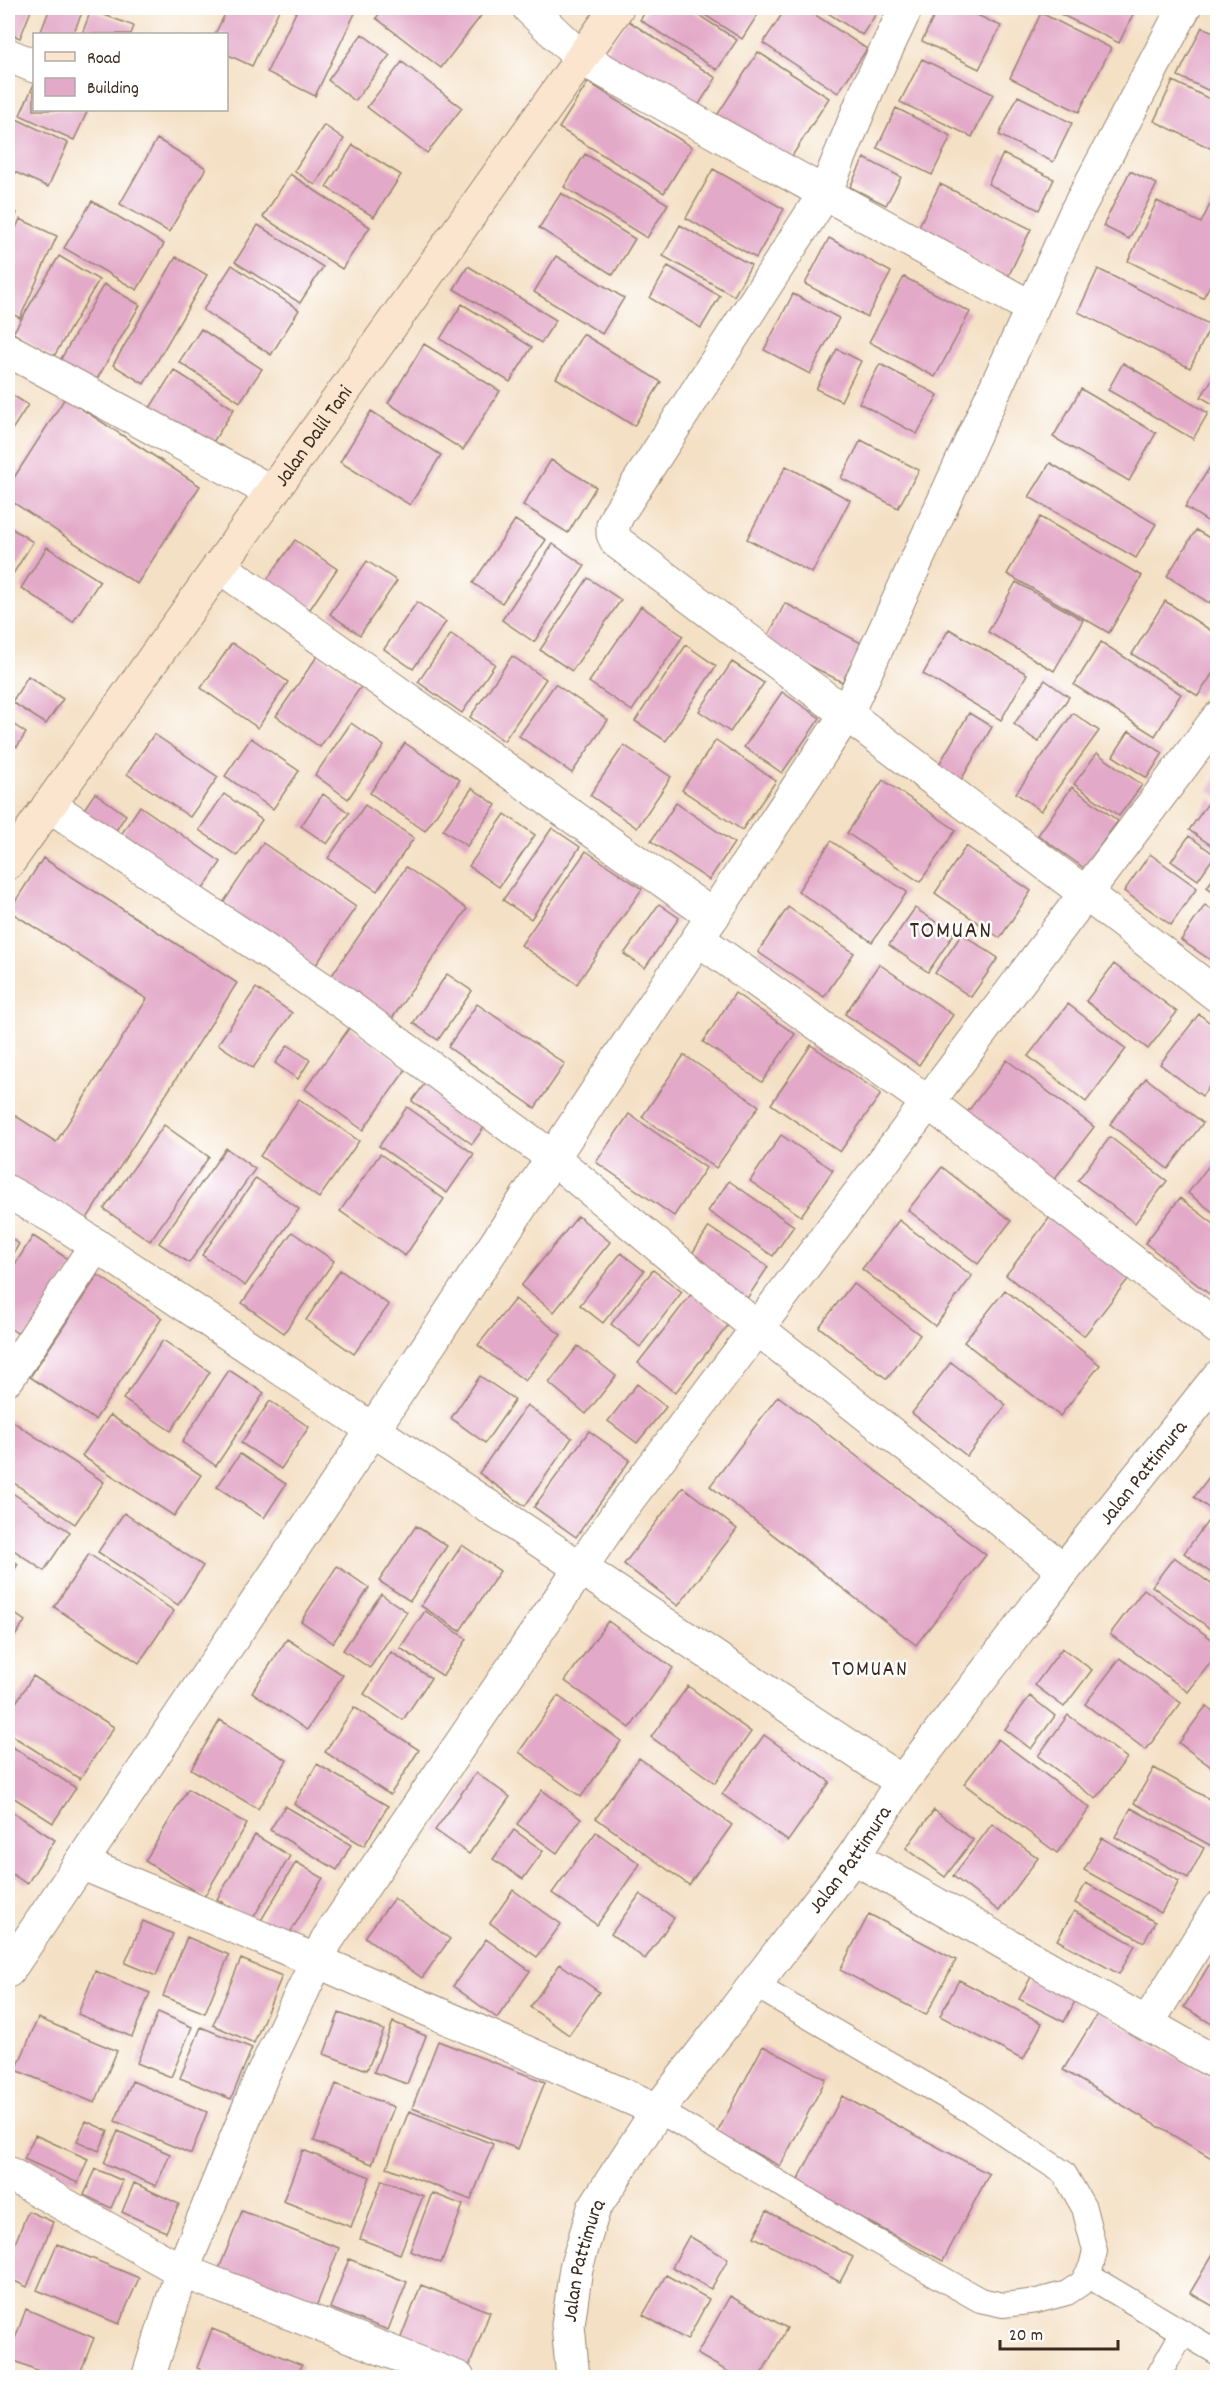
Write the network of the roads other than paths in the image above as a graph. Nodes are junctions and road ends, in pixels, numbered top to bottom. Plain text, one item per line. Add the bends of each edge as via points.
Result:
1 (529, 8) edge
2 (617, 8) edge
3 (906, 8) edge
4 (1184, 8) edge
5 (8, 55) edge
6 (581, 58) junction
7 (33, 66) edge
8 (825, 193) junction
9 (1032, 308) junction
10 (8, 350) edge
11 (272, 492) junction
12 (219, 566) junction
13 (847, 713) junction
14 (1218, 718) edge
15 (49, 805) junction
16 (8, 863) edge
17 (1085, 893) junction
18 (705, 928) junction
19 (1218, 996) edge
20 (928, 1102) junction
21 (553, 1158) junction
22 (8, 1192) edge
23 (96, 1245) junction
24 (758, 1328) junction
25 (1218, 1328) edge
26 (1218, 1377) edge
27 (8, 1378) edge
28 (372, 1431) junction
29 (581, 1567) junction
30 (1064, 1570) junction
31 (902, 1782) junction
32 (853, 1857) junction
33 (81, 1863) junction
34 (1218, 1909) edge
35 (317, 1961) junction
36 (8, 1971) edge
37 (753, 1984) junction
38 (1148, 2022) junction
39 (1218, 2064) edge
40 (658, 2110) junction
41 (8, 2173) edge
42 (182, 2271) junction
43 (1087, 2275) junction
44 (1183, 2332) junction
45 (1218, 2353) edge
46 (148, 2378) edge
47 (458, 2378) edge
48 (573, 2378) edge
49 (1157, 2378) edge

1 - 6 street
2 - 6 street, Jalan Dalil Tani
3 - 8 street
4 - 9 street via 1076,212
5 - 7 street
6 - 8 street
6 - 11 street, Jalan Dalil Tani
8 - 9 street
8 - 13 street via 618,514 613,534 617,542
9 - 13 street
10 - 11 street
11 - 12 street, Jalan Dalil Tani
12 - 15 street, Jalan Dalil Tani
12 - 18 street
13 - 17 street
13 - 18 street
14 - 17 street
15 - 16 street, Jalan Dalil Tani
15 - 21 street via 342,1002
17 - 19 street
17 - 20 street
18 - 20 street
18 - 21 street
20 - 24 street
20 - 25 street
21 - 24 street
21 - 28 street
22 - 23 street
23 - 27 street
23 - 28 street
24 - 29 street
24 - 30 street
26 - 30 street, Jalan Pattimura
28 - 29 street
28 - 33 street
29 - 31 street
29 - 35 street via 333,1930
30 - 31 street, Jalan Pattimura
31 - 32 street, Jalan Pattimura
32 - 37 street, Jalan Pattimura
32 - 38 street
33 - 35 street
33 - 36 street
34 - 38 street
35 - 40 street
35 - 42 street via 261,2078
37 - 40 street, Jalan Pattimura
37 - 43 lane via 972,2112 1064,2172 1084,2208 1095,2251
38 - 39 street
40 - 43 lane via 980,2300 1003,2305 1037,2301 1067,2293
40 - 48 street, Jalan Pattimura via 594,2208 576,2268 568,2325
41 - 42 street
42 - 46 street
42 - 47 street
43 - 44 lane
44 - 45 lane
44 - 49 lane

